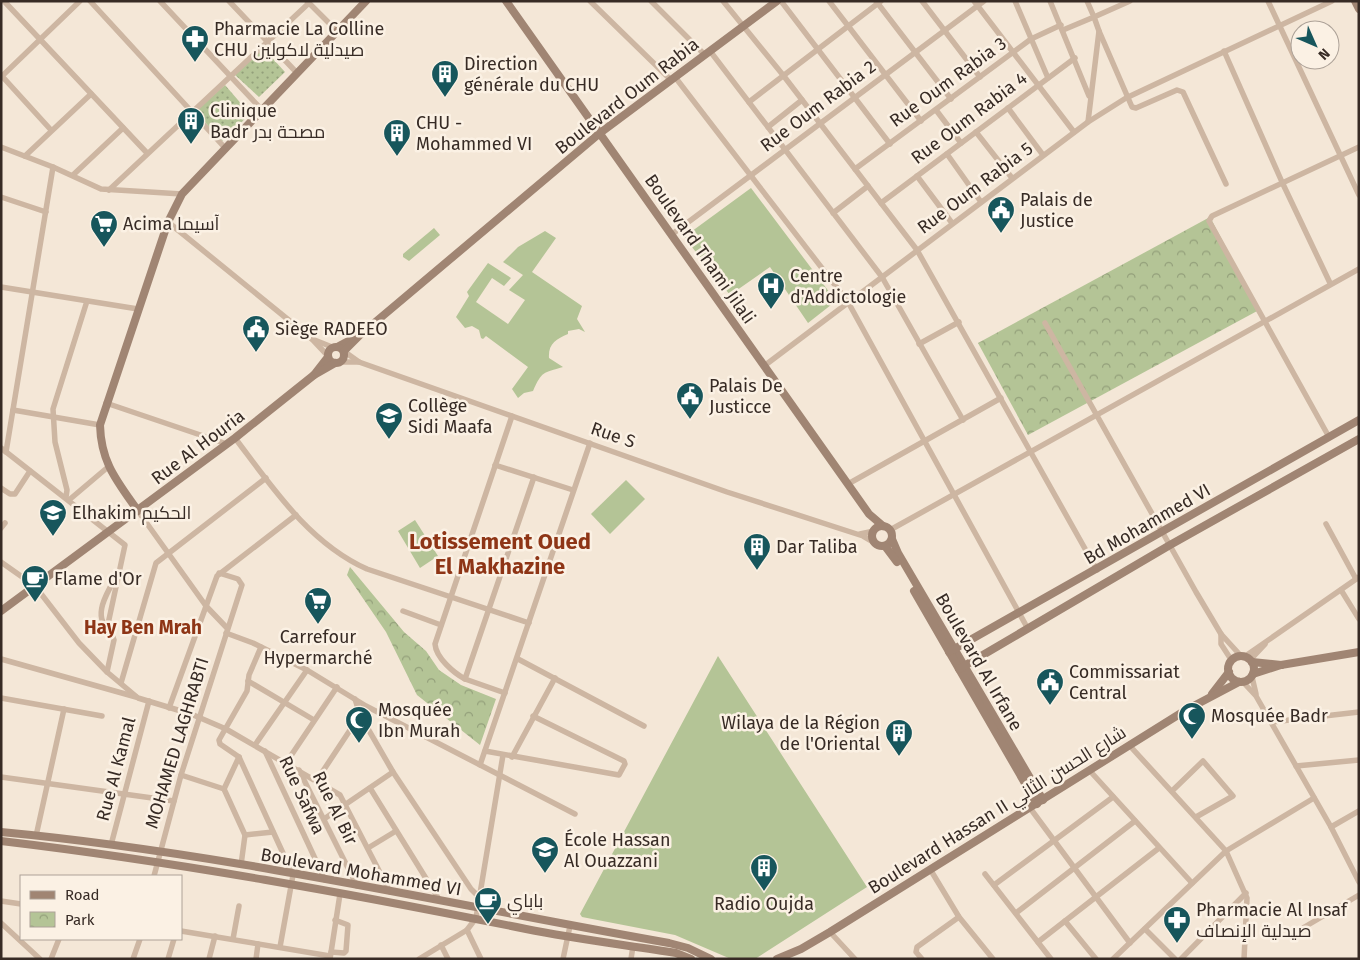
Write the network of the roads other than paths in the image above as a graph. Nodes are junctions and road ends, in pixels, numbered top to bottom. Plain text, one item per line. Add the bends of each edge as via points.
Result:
1 (4, 1) edge
2 (80, 1) edge
3 (90, 1) edge
4 (160, 1) edge
5 (229, 1) edge
6 (366, 1) edge
7 (506, 1) edge
8 (590, 1) edge
9 (651, 1) edge
10 (723, 1) edge
11 (777, 1) edge
12 (781, 1) edge
13 (829, 1) edge
14 (922, 1) edge
15 (984, 1) edge
16 (1014, 1) edge
17 (1050, 1) edge
18 (1087, 1) edge
19 (1130, 1) edge
20 (1268, 1) edge
21 (1332, 1) edge
22 (1355, 1) edge
23 (308, 2) edge
24 (879, 2) edge
25 (976, 4) edge
26 (1359, 9) edge
27 (1094, 17) junction
28 (744, 25) junction
29 (848, 26) junction
30 (1280, 26) junction
31 (1062, 28) junction
32 (944, 30) junction
33 (336, 31) junction
34 (1099, 31) junction
35 (1031, 39) junction
36 (40, 40) junction
37 (266, 41) junction
38 (818, 49) junction
39 (1224, 51) junction
40 (915, 52) junction
41 (707, 53) junction
42 (1013, 53) junction
43 (1076, 58) junction
44 (297, 72) junction
45 (885, 74) junction
46 (783, 75) junction
47 (2, 76) edge
48 (229, 76) junction
49 (980, 77) junction
50 (673, 78) junction
51 (1048, 78) junction
52 (1038, 85) junction
53 (91, 94) junction
54 (854, 97) junction
55 (1126, 98) junction
56 (951, 99) junction
57 (1090, 99) junction
58 (802, 100) junction
59 (749, 102) junction
60 (1008, 108) junction
61 (262, 110) junction
62 (936, 110) junction
63 (192, 111) junction
64 (921, 121) junction
65 (1088, 122) junction
66 (820, 124) junction
67 (768, 127) junction
68 (123, 128) junction
69 (52, 130) junction
70 (976, 132) junction
71 (1074, 132) junction
72 (600, 133) junction
73 (961, 143) junction
74 (890, 144) junction
75 (1, 147) edge
76 (1359, 147) edge
77 (226, 148) junction
78 (785, 150) junction
79 (147, 153) junction
80 (947, 154) junction
81 (1043, 155) junction
82 (25, 156) junction
83 (1338, 156) junction
84 (53, 167) junction
85 (855, 169) junction
86 (73, 175) junction
87 (751, 176) junction
88 (917, 176) junction
89 (1012, 178) junction
90 (1282, 182) junction
91 (1226, 184) dead end
92 (868, 186) junction
93 (109, 190) junction
94 (182, 194) junction
95 (1359, 195) edge
96 (1, 198) edge
97 (981, 202) junction
98 (881, 203) junction
99 (46, 212) junction
100 (833, 212) junction
101 (168, 222) junction
102 (952, 224) junction
103 (671, 235) junction
104 (918, 250) junction
105 (1359, 269) edge
106 (882, 277) junction
107 (1330, 283) junction
108 (1, 287) edge
109 (32, 292) junction
110 (86, 301) junction
111 (848, 302) junction
112 (138, 309) junction
113 (1265, 320) junction
114 (958, 322) junction
115 (1046, 324) dead end
116 (312, 339) junction
117 (919, 344) junction
118 (340, 349) junction
119 (328, 356) junction
120 (338, 362) junction
121 (359, 362) junction
122 (764, 366) junction
123 (314, 375) junction
124 (1001, 398) junction
125 (106, 403) junction
126 (13, 410) junction
127 (1096, 415) junction
128 (512, 416) junction
129 (53, 417) junction
130 (963, 420) junction
131 (1359, 420) edge
132 (100, 425) junction
133 (1329, 437) junction
134 (235, 438) junction
135 (1359, 439) edge
136 (590, 443) junction
137 (924, 443) junction
138 (227, 444) junction
139 (4, 450) edge
140 (1032, 450) junction
141 (495, 465) junction
142 (108, 467) junction
143 (30, 471) junction
144 (534, 477) junction
145 (266, 478) junction
146 (848, 484) junction
147 (1, 488) edge
148 (573, 490) junction
149 (953, 494) junction
150 (68, 499) junction
151 (138, 511) junction
152 (870, 514) junction
153 (296, 515) junction
154 (1326, 524) dead end
155 (887, 528) junction
156 (874, 530) junction
157 (1162, 531) junction
158 (109, 532) junction
159 (858, 535) junction
160 (892, 539) junction
161 (875, 543) junction
162 (1170, 545) junction
163 (884, 546) junction
164 (169, 552) junction
165 (1, 562) edge
166 (1097, 570) junction
167 (120, 571) junction
168 (219, 573) junction
169 (1357, 578) edge
170 (35, 586) junction
171 (1341, 590) junction
172 (450, 597) junction
173 (206, 606) junction
174 (488, 609) junction
175 (1, 611) edge
176 (403, 612) dead end
177 (1019, 613) junction
178 (1359, 619) edge
179 (529, 623) junction
180 (440, 625) junction
181 (108, 628) junction
182 (1028, 629) junction
183 (227, 630) junction
184 (1222, 634) junction
185 (261, 647) junction
186 (952, 651) junction
187 (1359, 652) edge
188 (1, 659) edge
189 (1247, 659) junction
190 (518, 660) junction
191 (1232, 661) junction
192 (1281, 665) junction
193 (962, 668) junction
194 (307, 670) junction
195 (107, 672) junction
196 (1229, 672) junction
197 (1252, 676) junction
198 (555, 678) junction
199 (465, 679) junction
200 (248, 681) junction
201 (1241, 682) junction
202 (121, 683) junction
203 (337, 686) junction
204 (505, 694) junction
205 (1256, 696) junction
206 (1209, 697) junction
207 (1, 698) edge
208 (138, 698) junction
209 (355, 698) junction
210 (149, 701) junction
211 (286, 703) junction
212 (170, 708) junction
213 (64, 709) junction
214 (1359, 712) edge
215 (360, 715) junction
216 (102, 716) dead end
217 (533, 716) junction
218 (199, 718) junction
219 (314, 720) junction
220 (1272, 722) junction
221 (644, 726) dead end
222 (226, 730) junction
223 (255, 745) junction
224 (1130, 746) junction
225 (264, 750) junction
226 (485, 752) junction
227 (503, 755) junction
228 (239, 757) junction
229 (512, 757) junction
230 (1359, 760) edge
231 (286, 763) junction
232 (480, 765) junction
233 (1296, 766) junction
234 (299, 770) junction
235 (1090, 771) junction
236 (393, 772) junction
237 (181, 775) junction
238 (500, 775) junction
239 (1, 777) edge
240 (316, 780) junction
241 (47, 784) junction
242 (370, 788) junction
243 (224, 789) junction
244 (1172, 791) junction
245 (124, 794) junction
246 (1113, 797) junction
247 (1314, 798) junction
248 (174, 801) junction
249 (346, 804) junction
250 (1037, 804) junction
251 (1359, 812) edge
252 (575, 814) dead end
253 (1196, 817) junction
254 (324, 819) junction
255 (1135, 821) junction
256 (1331, 827) junction
257 (396, 831) junction
258 (1, 832) edge
259 (273, 832) junction
260 (36, 836) junction
261 (245, 836) junction
262 (1054, 840) junction
263 (1, 841) edge
264 (111, 845) junction
265 (368, 848) junction
266 (1159, 848) junction
267 (160, 851) junction
268 (1226, 851) junction
269 (158, 861) junction
270 (241, 865) junction
271 (1359, 867) edge
272 (1351, 868) junction
273 (1075, 869) junction
274 (930, 870) junction
275 (985, 874) dead end
276 (154, 875) edge
277 (293, 875) junction
278 (325, 880) junction
279 (1359, 882) edge
280 (1192, 883) junction
281 (290, 884) junction
282 (994, 885) junction
283 (357, 886) junction
284 (390, 892) junction
285 (1246, 893) junction
286 (340, 894) junction
287 (1359, 895) edge
288 (479, 897) junction
289 (1096, 897) junction
290 (1, 901) edge
291 (440, 901) junction
292 (20, 904) edge
293 (239, 906) dead end
294 (478, 908) junction
295 (1016, 913) junction
296 (959, 917) junction
297 (476, 918) junction
298 (335, 920) junction
299 (1065, 921) junction
300 (1, 923) edge
301 (570, 926) junction
302 (1144, 929) junction
303 (467, 930) junction
304 (182, 931) edge
305 (830, 932) junction
306 (1296, 932) dead end
307 (215, 936) junction
308 (568, 936) junction
309 (233, 939) junction
310 (59, 940) edge
311 (140, 940) edge
312 (174, 940) edge
313 (1038, 942) junction
314 (1130, 943) junction
315 (258, 944) junction
316 (441, 945) junction
317 (633, 946) junction
318 (280, 947) junction
319 (801, 949) junction
320 (330, 956) edge
321 (40, 959) edge
322 (51, 959) edge
323 (133, 959) edge
324 (168, 959) edge
325 (209, 959) edge
326 (256, 959) edge
327 (419, 959) edge
328 (448, 959) edge
329 (481, 959) edge
330 (563, 959) edge
331 (631, 959) edge
332 (691, 959) edge
333 (711, 959) edge
334 (777, 959) edge
335 (790, 959) edge
336 (855, 959) edge
337 (922, 959) edge
338 (993, 959) edge
339 (1051, 959) edge
340 (1096, 959) edge
341 (1113, 959) edge
342 (1175, 959) edge
343 (1181, 959) edge
344 (1244, 959) edge

1 - 36 street
2 - 36 street
3 - 63 street
4 - 48 street
5 - 37 street
6 - 33 street
7 - 72 street, Boulevard Thami Jilali
8 - 50 street
9 - 41 street
10 - 28 street
11 - 28 street, Boulevard Oum Rabia
12 - 38 street
13 - 29 street
14 - 32 street
15 - 25 street, Rue Oum Rabia 2
16 - 35 street
17 - 31 street
18 - 27 street
19 - 27 street
20 - 30 street
21 - 30 street, Rue Oum Rabia 5
22 - 26 street
23 - 33 street
23 - 37 street
24 - 29 street
24 - 40 street
25 - 32 street, Rue Oum Rabia 2
25 - 42 street
27 - 31 street, Rue Oum Rabia 3
27 - 34 street
28 - 41 street, Boulevard Oum Rabia
28 - 46 street
29 - 38 street
29 - 45 street
30 - 39 street, Rue Oum Rabia 5
30 - 83 street
31 - 35 street, Rue Oum Rabia 3
31 - 43 street
32 - 40 street, Rue Oum Rabia 2
32 - 49 street
33 - 44 street
34 - 55 street
34 - 57 street
35 - 42 street, Rue Oum Rabia 3
35 - 51 street
36 - 47 street
36 - 53 street
37 - 44 street
37 - 48 street
38 - 46 street
38 - 54 street
39 - 55 street, Rue Oum Rabia 5
39 - 90 street
40 - 45 street, Rue Oum Rabia 2
40 - 56 street
41 - 50 street, Boulevard Oum Rabia
41 - 59 street
42 - 49 street, Rue Oum Rabia 3
42 - 52 street
43 - 51 street, Rue Oum Rabia 4
43 - 57 street
44 - 61 street
45 - 54 street, Rue Oum Rabia 2
45 - 64 street
46 - 58 street
46 - 59 street
47 - 69 street
48 - 61 street
48 - 63 street
49 - 56 street, Rue Oum Rabia 3
50 - 72 street, Boulevard Oum Rabia
50 - 87 street
51 - 52 street, Rue Oum Rabia 4
52 - 60 street, Rue Oum Rabia 4
52 - 71 street
53 - 68 street
53 - 69 street
54 - 66 street, Rue Oum Rabia 2
54 - 74 street
55 - 65 street, Rue Oum Rabia 5
55 - 91 street via 1136,108 1180,90
56 - 62 street, Rue Oum Rabia 3
57 - 65 street
58 - 66 street
58 - 67 street
59 - 67 street
60 - 70 street, Rue Oum Rabia 4
60 - 81 street
61 - 77 street
62 - 64 street, Rue Oum Rabia 3
62 - 73 street
63 - 77 street
63 - 79 street
64 - 74 street, Rue Oum Rabia 3
65 - 71 street, Rue Oum Rabia 5
66 - 78 street, Rue Oum Rabia 2
66 - 85 street
67 - 78 street
68 - 79 street
68 - 86 street
69 - 82 street
70 - 73 street, Rue Oum Rabia 4
70 - 89 street
71 - 81 street, Rue Oum Rabia 5
72 - 103 street, Boulevard Thami Jilali
72 - 118 street, Boulevard Oum Rabia
73 - 80 street, Rue Oum Rabia 4
74 - 85 street, Rue Oum Rabia 3
75 - 82 street
76 - 83 street
77 - 94 street
78 - 87 street, Rue Oum Rabia 2
78 - 100 street
79 - 93 street
80 - 88 street, Rue Oum Rabia 4
80 - 97 street
81 - 89 street, Rue Oum Rabia 5
82 - 84 street
83 - 90 street
83 - 95 street
84 - 86 street
84 - 99 street
85 - 92 street
86 - 93 street
87 - 103 street, Rue Oum Rabia 2
87 - 111 street
88 - 98 street, Rue Oum Rabia 4
88 - 102 street
89 - 97 street, Rue Oum Rabia 5
90 - 107 street
90 - 113 street via 1209,220
92 - 98 street
92 - 100 street
93 - 94 street
94 - 101 street
96 - 99 street
97 - 102 street, Rue Oum Rabia 5
98 - 104 street
99 - 109 street
100 - 106 street
101 - 112 street
101 - 116 street
102 - 104 street, Rue Oum Rabia 5
103 - 122 street, Boulevard Thami Jilali
104 - 106 street, Rue Oum Rabia 5
104 - 114 street
105 - 107 street
106 - 111 street, Rue Oum Rabia 5
106 - 117 street
107 - 113 street
108 - 109 street
109 - 110 street
109 - 126 street
110 - 112 street
110 - 129 street
111 - 122 street, Rue Oum Rabia 5
111 - 137 street
112 - 125 street
113 - 127 street
113 - 133 street
114 - 117 street
114 - 124 street
115 - 127 street
116 - 118 street, Rue S
116 - 119 street
117 - 130 street
118 - 119 street, Rue Al Houria
118 - 120 street via 344,358
118 - 121 street, Rue S
119 - 120 street
119 - 123 street, Rue Al Houria
120 - 121 street, Rue S
120 - 123 street, Rue Al Houria
121 - 128 street, Rue S
122 - 146 street, Boulevard Thami Jilali
123 - 134 street, Rue Al Houria
124 - 130 street
124 - 140 street
125 - 132 street
125 - 138 street
126 - 129 street
126 - 139 street
127 - 140 street
127 - 157 street
128 - 136 street, Rue S
128 - 141 street
129 - 132 street
129 - 150 street via 54,442
130 - 137 street
131 - 133 street, Bd Mohammed VI
132 - 142 street via 100,441
133 - 157 street, Bd Mohammed VI
134 - 138 street, Rue Al Houria
134 - 145 street
135 - 162 street, Bd Mohammed VI
136 - 148 street
136 - 159 street, Rue S
137 - 146 street
137 - 149 street
138 - 151 street, Rue Al Houria
139 - 143 street
140 - 149 street
140 - 166 street
141 - 144 street
141 - 172 street
142 - 150 street
142 - 151 street
143 - 147 street via 15,494
143 - 150 street
144 - 148 street
144 - 174 street
145 - 153 street
145 - 164 street
146 - 152 street, Boulevard Thami Jilali
148 - 179 street
149 - 155 street
149 - 177 street
150 - 158 street
151 - 158 street, Rue Al Houria
151 - 164 street
152 - 155 street
152 - 156 street
153 - 168 street
153 - 172 street via 321,539 356,564
154 - 169 street
155 - 156 street
155 - 160 street
156 - 159 street
156 - 161 street
157 - 162 street
157 - 166 street, Bd Mohammed VI
158 - 167 street via 125,545
158 - 170 street, Rue Al Houria
159 - 161 street, Rue S
160 - 163 street
160 - 186 street, Boulevard Al Irfane
161 - 163 street
162 - 182 street, Bd Mohammed VI
162 - 184 street
163 - 186 street, Boulevard Al Irfane via 896,559
164 - 173 street
164 - 202 street via 154,567
165 - 170 street
166 - 177 street, Bd Mohammed VI
167 - 181 street
167 - 181 street via 101,613
168 - 173 street
168 - 183 street, MOHAMED LAGHRABTI via 239,580 242,585
169 - 171 street
170 - 175 street, Rue Al Houria
170 - 195 street via 79,643
171 - 178 street
171 - 189 street via 1270,639
172 - 174 street
172 - 180 street
173 - 183 street
173 - 212 street
174 - 179 street
174 - 199 street
176 - 180 street
177 - 182 street
177 - 186 street, Bd Mohammed VI
179 - 190 street
180 - 199 street via 437,653
181 - 195 street via 114,640
182 - 193 street, Bd Mohammed VI
183 - 185 street
183 - 218 street, MOHAMED LAGHRABTI
184 - 189 street
184 - 191 street via 1222,646
185 - 194 street
185 - 200 street
186 - 193 street, Boulevard Al Irfane
187 - 192 street
188 - 208 street
189 - 191 street
189 - 192 street
189 - 197 street via 1254,668
190 - 198 street
190 - 204 street
191 - 196 street
192 - 197 street
193 - 250 street, Boulevard Al Irfane
194 - 203 street
194 - 211 street
195 - 202 street
196 - 201 street via 1233,679
196 - 206 street, Boulevard Hassan II شارع الحسن الثاني
197 - 201 street
197 - 205 street
198 - 217 street
198 - 221 street
199 - 204 street
200 - 211 street
200 - 222 street via 247,691
201 - 205 street
201 - 206 street, Boulevard Hassan II شارع الحسن الثاني
202 - 208 street
203 - 209 street
203 - 219 street
204 - 226 street
205 - 220 street
206 - 224 street, Boulevard Hassan II شارع الحسن الثاني
207 - 213 street
208 - 210 street
209 - 215 street
209 - 232 street
210 - 212 street
210 - 245 street, Rue Al Kamal
211 - 219 street
211 - 223 street
212 - 218 street
213 - 216 street
213 - 241 street
214 - 220 street
215 - 236 street
215 - 240 street
217 - 229 street
217 - 229 street via 625,764 616,776
218 - 222 street
218 - 237 street, MOHAMED LAGHRABTI
219 - 231 street
220 - 233 street
222 - 223 street
222 - 228 street via 220,744
223 - 225 street
224 - 235 street, Boulevard Hassan II شارع الحسن الثاني
224 - 244 street
225 - 231 street
225 - 278 street, Rue Safwa
226 - 227 street
226 - 232 street
227 - 229 street
227 - 238 street
228 - 243 street
228 - 259 street
230 - 233 street
231 - 234 street
232 - 238 street
233 - 247 street
234 - 240 street
234 - 254 street, Rue Al Bir
235 - 246 street
235 - 250 street, Boulevard Hassan II شارع الحسن الثاني
236 - 242 street
236 - 288 street
237 - 243 street
237 - 248 street, MOHAMED LAGHRABTI
238 - 252 street
238 - 288 street
239 - 241 street
240 - 249 street via 340,795
241 - 245 street
241 - 260 street
242 - 249 street
242 - 257 street
243 - 261 street
244 - 253 street
244 - 253 street via 1203,761 1232,796
245 - 248 street
245 - 264 street, Rue Al Kamal
246 - 255 street
246 - 262 street
247 - 256 street
247 - 268 street
248 - 267 street, MOHAMED LAGHRABTI
249 - 254 street
249 - 265 street
250 - 262 street
250 - 274 street, Boulevard Hassan II شارع الحسن الثاني
251 - 256 street
253 - 268 street
254 - 283 street, Rue Al Bir
255 - 266 street
255 - 273 street
256 - 272 street
257 - 265 street
257 - 291 street
258 - 260 street, Boulevard Mohammed VI
259 - 261 street
259 - 277 street
260 - 264 street, Boulevard Mohammed VI
261 - 270 street
262 - 273 street
262 - 282 street
263 - 269 street, Boulevard Mohammed VI
264 - 267 street, Boulevard Mohammed VI
265 - 284 street
266 - 280 street
266 - 289 street
267 - 269 street, MOHAMED LAGHRABTI
267 - 270 street, Boulevard Mohammed VI
268 - 280 street
268 - 285 street
269 - 276 street, MOHAMED LAGHRABTI
269 - 281 street, Boulevard Mohammed VI
270 - 277 street, Boulevard Mohammed VI
271 - 272 street
272 - 279 street
273 - 289 street
273 - 295 street
274 - 296 street
274 - 305 street, Boulevard Hassan II شارع الحسن الثاني
275 - 282 street
277 - 278 street, Boulevard Mohammed VI
277 - 281 street
278 - 283 street, Boulevard Mohammed VI
280 - 302 street
281 - 286 street, Boulevard Mohammed VI
281 - 318 street
282 - 295 street
283 - 284 street, Boulevard Mohammed VI
284 - 291 street, Boulevard Mohammed VI
285 - 343 street
285 - 344 street
286 - 297 street, Boulevard Mohammed VI
286 - 298 street
287 - 306 street
288 - 294 street
289 - 299 street
289 - 314 street
290 - 292 street
291 - 294 street, Boulevard Mohammed VI
293 - 309 street
294 - 297 street
294 - 301 street, Boulevard Mohammed VI
295 - 313 street
296 - 337 street via 917,947 916,952
296 - 338 street
297 - 303 street
297 - 308 street, Boulevard Mohammed VI
298 - 320 street
298 - 320 street via 348,925 346,951
299 - 313 street
299 - 340 street
300 - 321 street
301 - 308 street
301 - 333 street, Boulevard Mohammed VI via 678,945
302 - 314 street
302 - 342 street
303 - 316 street
303 - 329 street
304 - 307 street
305 - 319 street, Boulevard Hassan II شارع الحسن الثاني
305 - 336 street
307 - 309 street
307 - 325 street
308 - 317 street, Boulevard Mohammed VI
308 - 330 street
309 - 315 street
310 - 322 street
311 - 323 street
312 - 324 street
313 - 339 street
314 - 341 street
315 - 318 street
315 - 326 street
316 - 327 street
316 - 328 street
317 - 331 street
317 - 332 street, Boulevard Mohammed VI via 676,953
318 - 320 street
319 - 334 street, Boulevard Hassan II شارع الحسن الثاني
319 - 335 street, Boulevard Hassan II شارع الحسن الثاني

